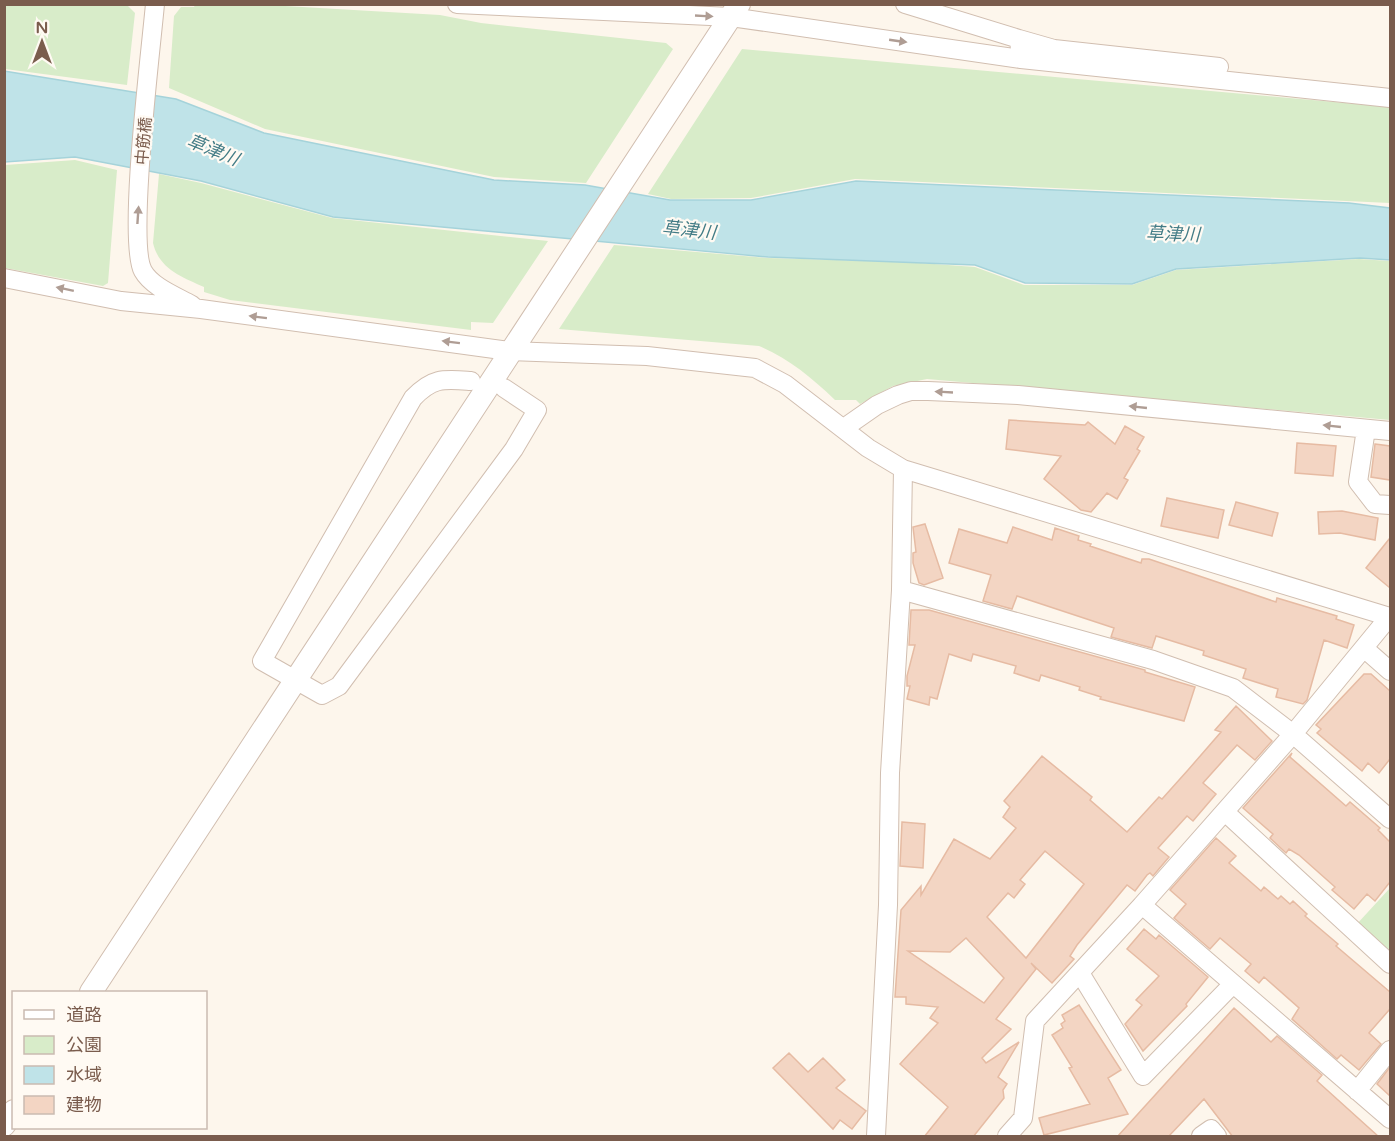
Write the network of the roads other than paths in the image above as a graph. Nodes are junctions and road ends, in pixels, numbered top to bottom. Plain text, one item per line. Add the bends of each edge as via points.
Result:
1 (457, 4) edge
2 (905, 4) edge
3 (155, 7) edge
4 (735, 11) edge
5 (1019, 39) junction
6 (1021, 59) junction
7 (1390, 86) edge
8 (1390, 98) edge
9 (4, 278) edge
10 (201, 309) junction
11 (509, 351) junction
12 (471, 381) dead end
13 (504, 388) dead end
14 (844, 428) junction
15 (1366, 429) junction
16 (1390, 431) edge
17 (903, 469) junction
18 (1390, 506) edge
19 (901, 590) junction
20 (1390, 617) edge
21 (1365, 649) junction
22 (1390, 671) edge
23 (295, 681) junction
24 (1293, 735) junction
25 (1225, 813) junction
26 (1390, 819) edge
27 (1142, 904) junction
28 (1390, 964) edge
29 (1080, 973) junction
30 (1232, 985) junction
31 (92, 991) edge
32 (1390, 1050) edge
33 (1357, 1091) junction
34 (1023, 1118) junction
35 (1390, 1119) edge
36 (876, 1137) edge
37 (1007, 1137) edge
38 (1027, 1137) edge
39 (1201, 1137) edge
40 (1217, 1137) edge

1 -> 4 street
2 - 5 street
10 -> 3 street, 中筋橋 via 165,291 144,272 137,254
4 -> 6 street
4 - 11 street
5 - 6 street
5 - 7 street via 1054,49
6 - 8 street
10 -> 9 street via 121,301
11 -> 10 street
11 - 14 street via 647,356 755,369 785,384
11 - 23 street
12 - 23 street via 440,379 413,398 262,661
13 - 23 street via 537,410 514,449 339,686 322,694
15 -> 14 street via 928,391 911,391 877,405
14 - 17 street
15 - 16 street
15 - 18 street via 1358,482 1375,504
17 - 19 street
17 - 20 street
19 - 24 street via 1190,671 1233,688
19 - 36 street
20 - 21 street
21 - 22 street
21 - 24 street
23 - 31 street
24 - 25 street
24 - 26 street
25 - 27 street
25 - 28 street
27 - 29 street
27 - 30 street
29 - 30 street via 1143,1076
29 - 34 street via 1035,1021
30 - 33 street
32 - 33 street
33 - 35 street
34 - 37 street
34 - 38 street
39 - 40 street via 1212,1129

